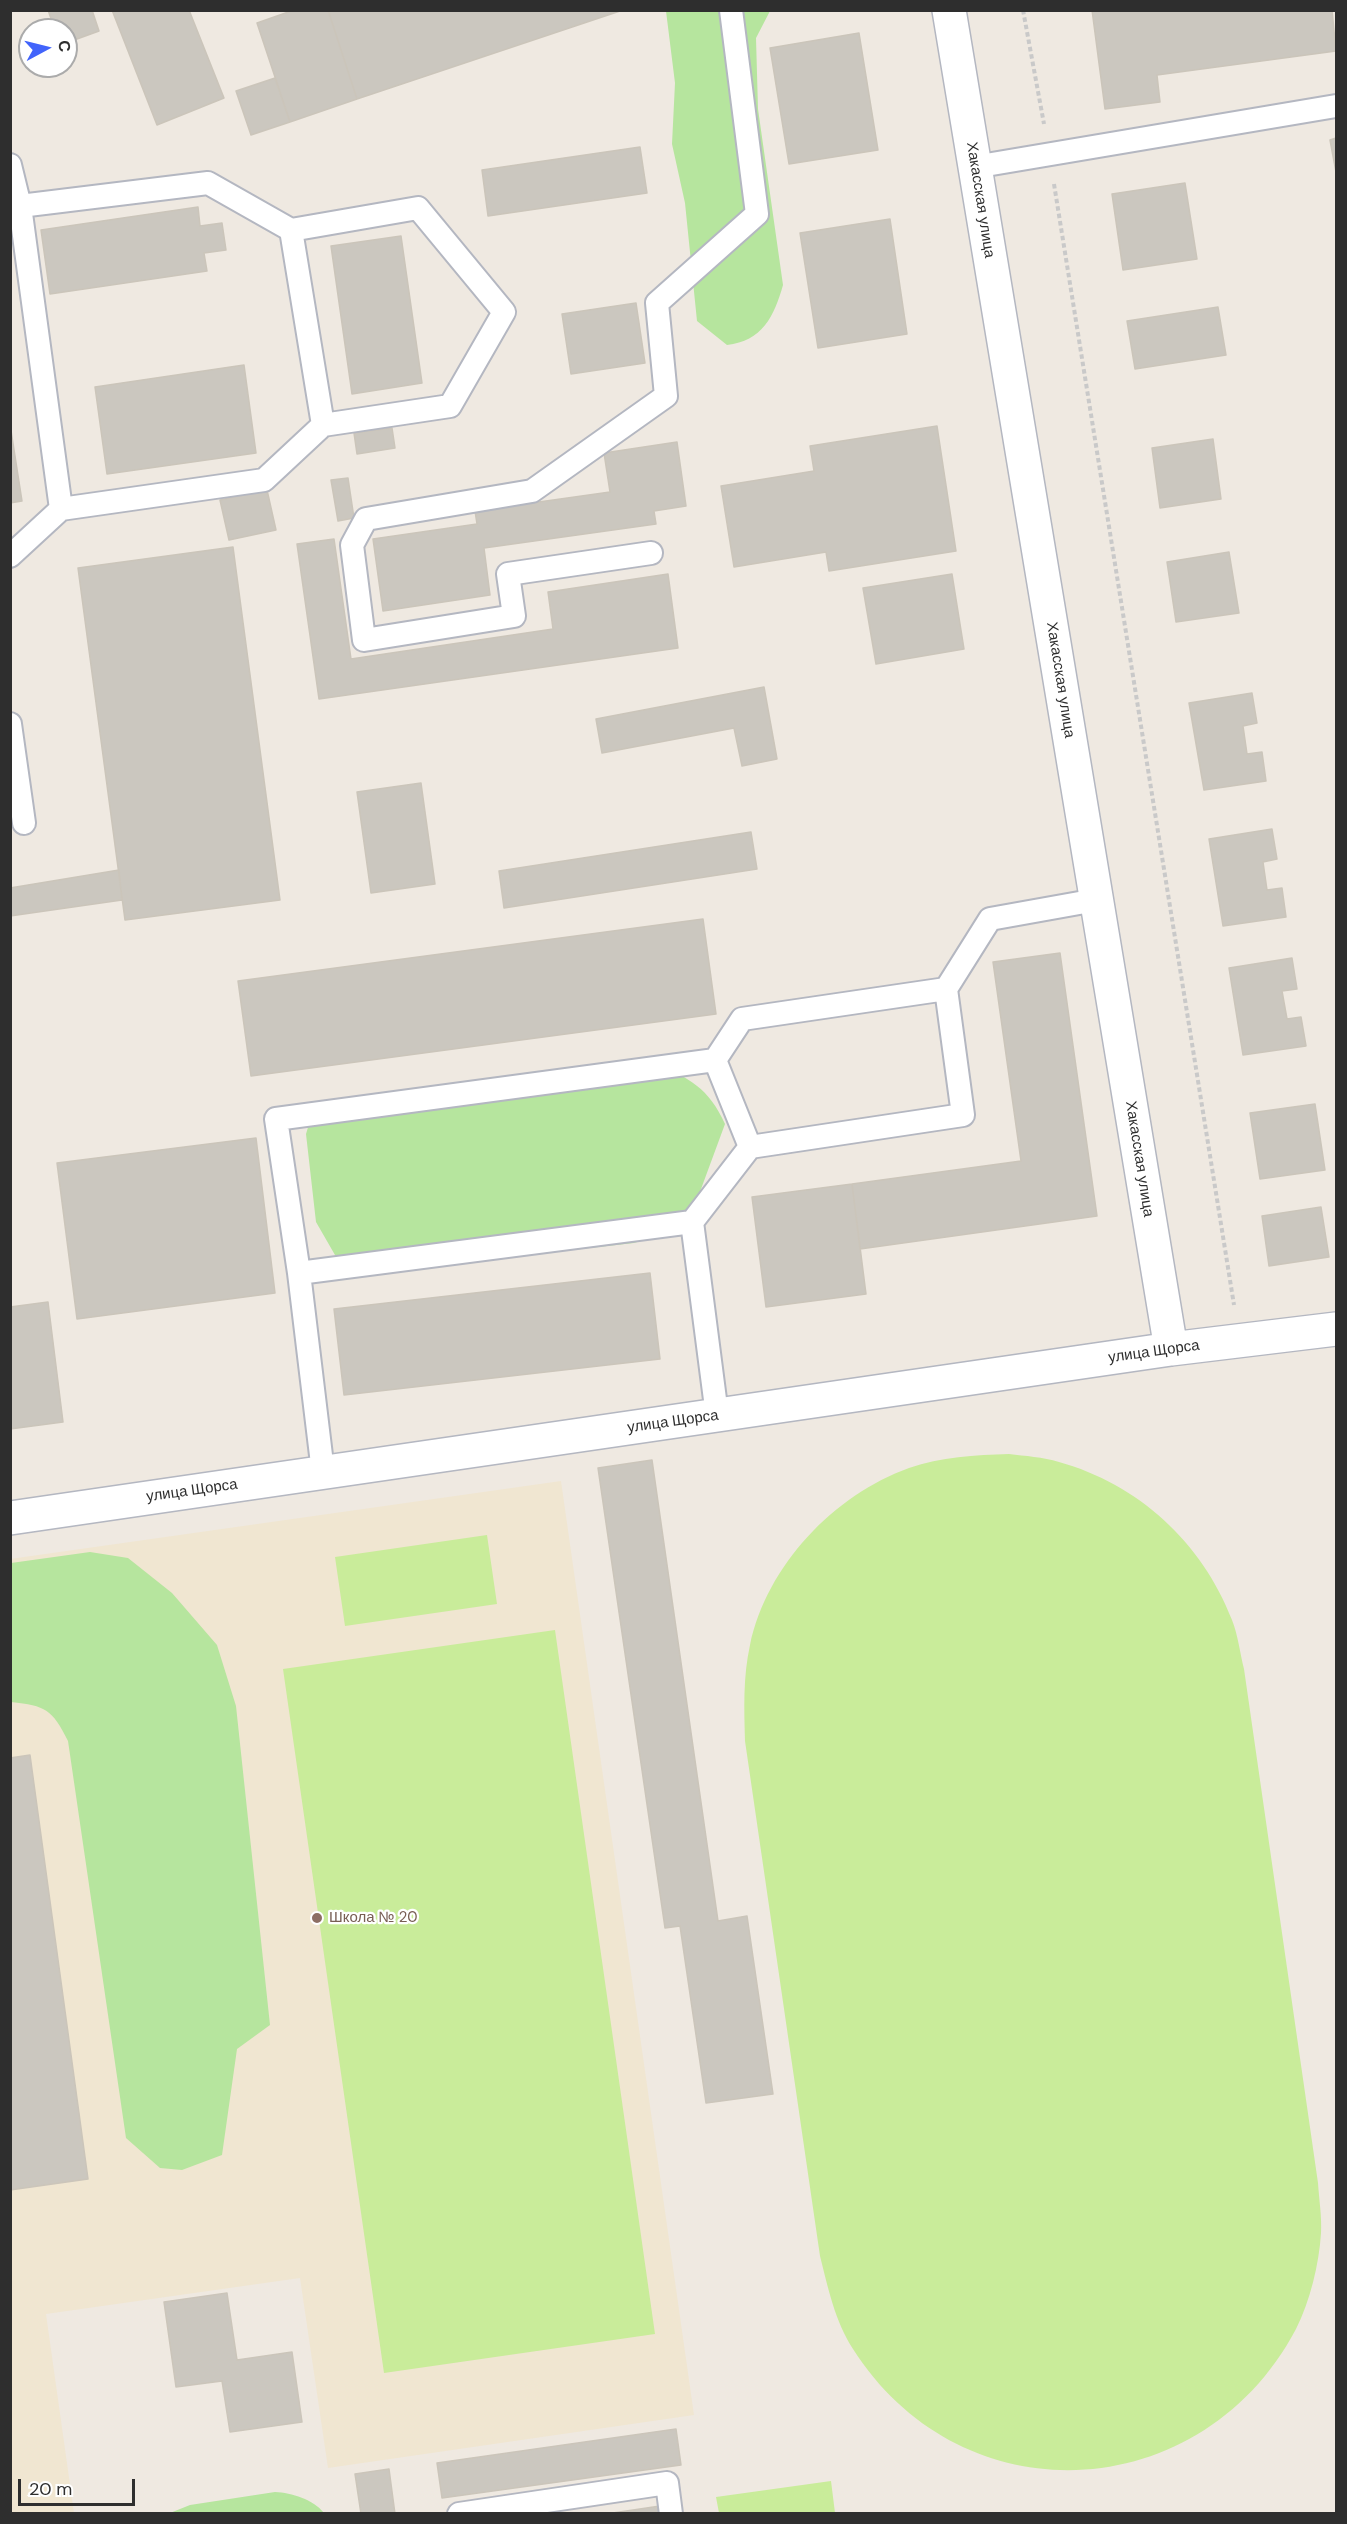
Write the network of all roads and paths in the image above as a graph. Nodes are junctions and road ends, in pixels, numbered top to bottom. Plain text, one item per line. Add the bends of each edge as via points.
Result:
1 (731, 10) edge
2 (949, 10) edge
3 (1023, 10) edge
4 (1336, 106) edge
5 (1050, 156) junction
6 (10, 165) edge
7 (974, 167) junction
8 (20, 206) junction
9 (291, 230) junction
10 (323, 425) junction
11 (60, 509) junction
12 (651, 553) dead end
13 (10, 556) edge
14 (10, 724) edge
15 (24, 823) dead end
16 (1096, 900) junction
17 (946, 989) junction
18 (715, 1060) junction
19 (750, 1148) junction
20 (692, 1222) junction
21 (299, 1274) junction
22 (1243, 1304) dead end
23 (1336, 1329) edge
24 (1171, 1349) junction
25 (717, 1415) junction
26 (323, 1473) junction
27 (10, 1518) edge
28 (459, 2514) edge
29 (671, 2514) edge

1 - 12 lane via 757,214 657,303 666,396 532,491 366,519 352,545 364,640 514,616 508,574
2 - 7 street, Хакасская улица
3 - 5 path
4 - 5 lane
5 - 7 lane
5 - 22 path via 1233,1305
6 - 8 lane
7 - 16 street, Хакасская улица
8 - 9 lane via 208,183
8 - 11 lane
9 - 10 lane
9 - 10 lane via 418,208 504,312 450,406
10 - 11 lane via 264,480
11 - 13 lane
14 - 15 lane
16 - 17 lane via 990,919
16 - 24 street, Хакасская улица
17 - 18 lane via 742,1019
17 - 19 lane via 963,1115
18 - 19 lane
18 - 21 lane via 276,1119
19 - 20 lane
20 - 21 lane
20 - 25 lane
21 - 26 lane
23 - 24 street, улица Щорса
24 - 25 street, улица Щорса
25 - 26 street, улица Щорса
26 - 27 street, улица Щорса
28 - 29 lane via 667,2483

